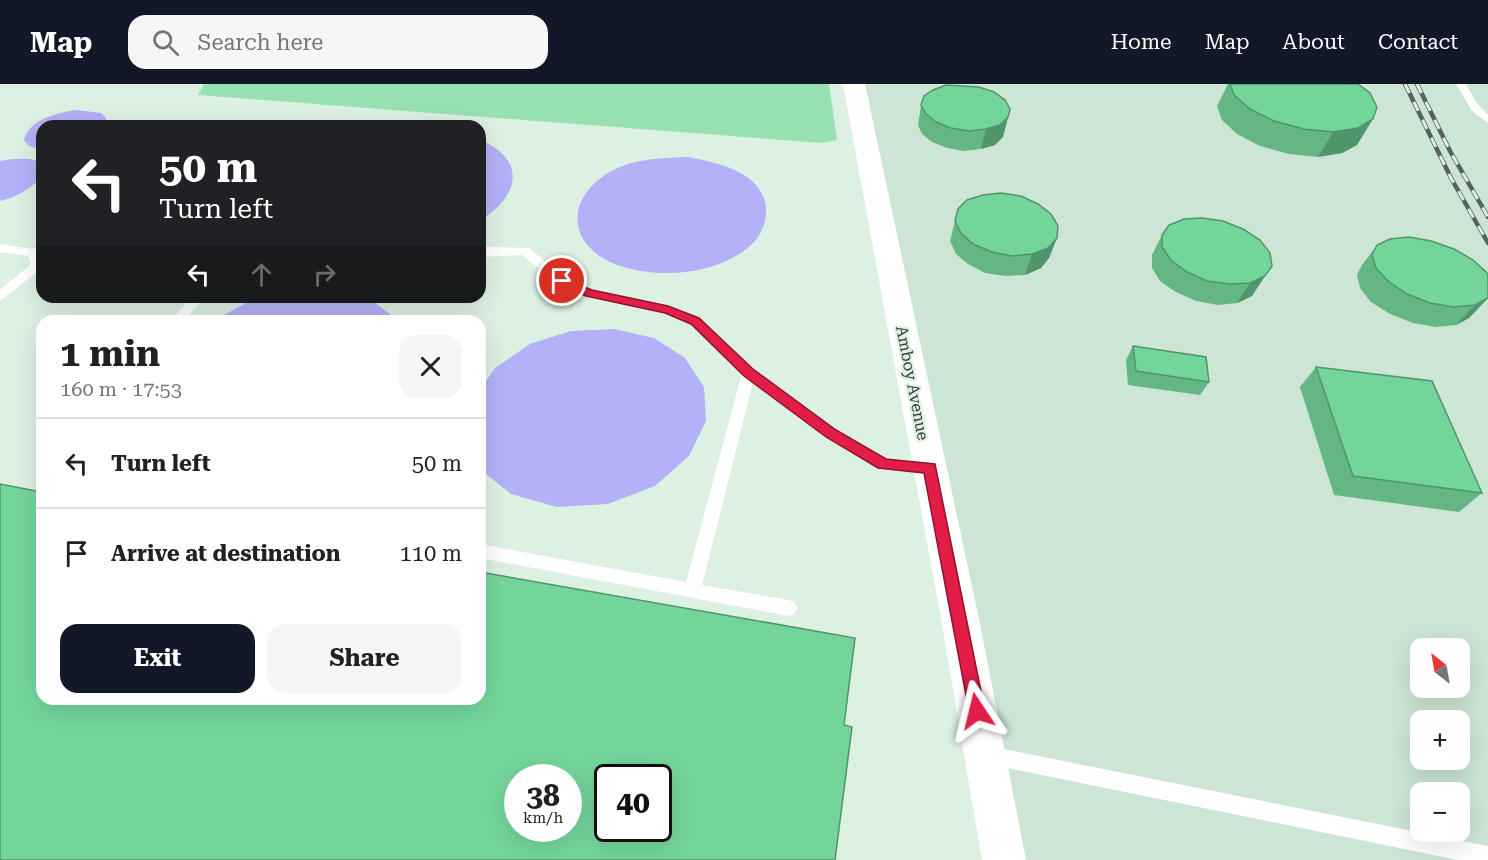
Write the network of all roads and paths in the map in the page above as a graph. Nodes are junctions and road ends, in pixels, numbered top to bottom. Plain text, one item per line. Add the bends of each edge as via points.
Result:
1 (854, 84) edge
2 (1461, 84) edge
3 (1488, 120) edge
4 (0, 248) edge
5 (36, 249) edge
6 (486, 251) edge
7 (36, 267) edge
8 (0, 297) edge
9 (192, 303) edge
10 (182, 315) edge
11 (749, 372) junction
12 (930, 468) junction
13 (486, 552) edge
14 (692, 590) junction
15 (789, 608) dead end
16 (985, 754) junction
17 (1488, 856) edge
18 (1005, 860) edge

1 - 12 street, Amboy Avenue
2 - 3 lane via 1468,100
4 - 5 lane
6 - 11 lane via 525,251 562,281 590,293 668,310 695,321
7 - 8 lane
9 - 10 lane
11 - 12 lane via 831,434 883,464
11 - 14 lane
12 - 16 street, Amboy Avenue
13 - 14 lane
14 - 15 lane
16 - 17 lane
16 - 18 street, Amboy Avenue

